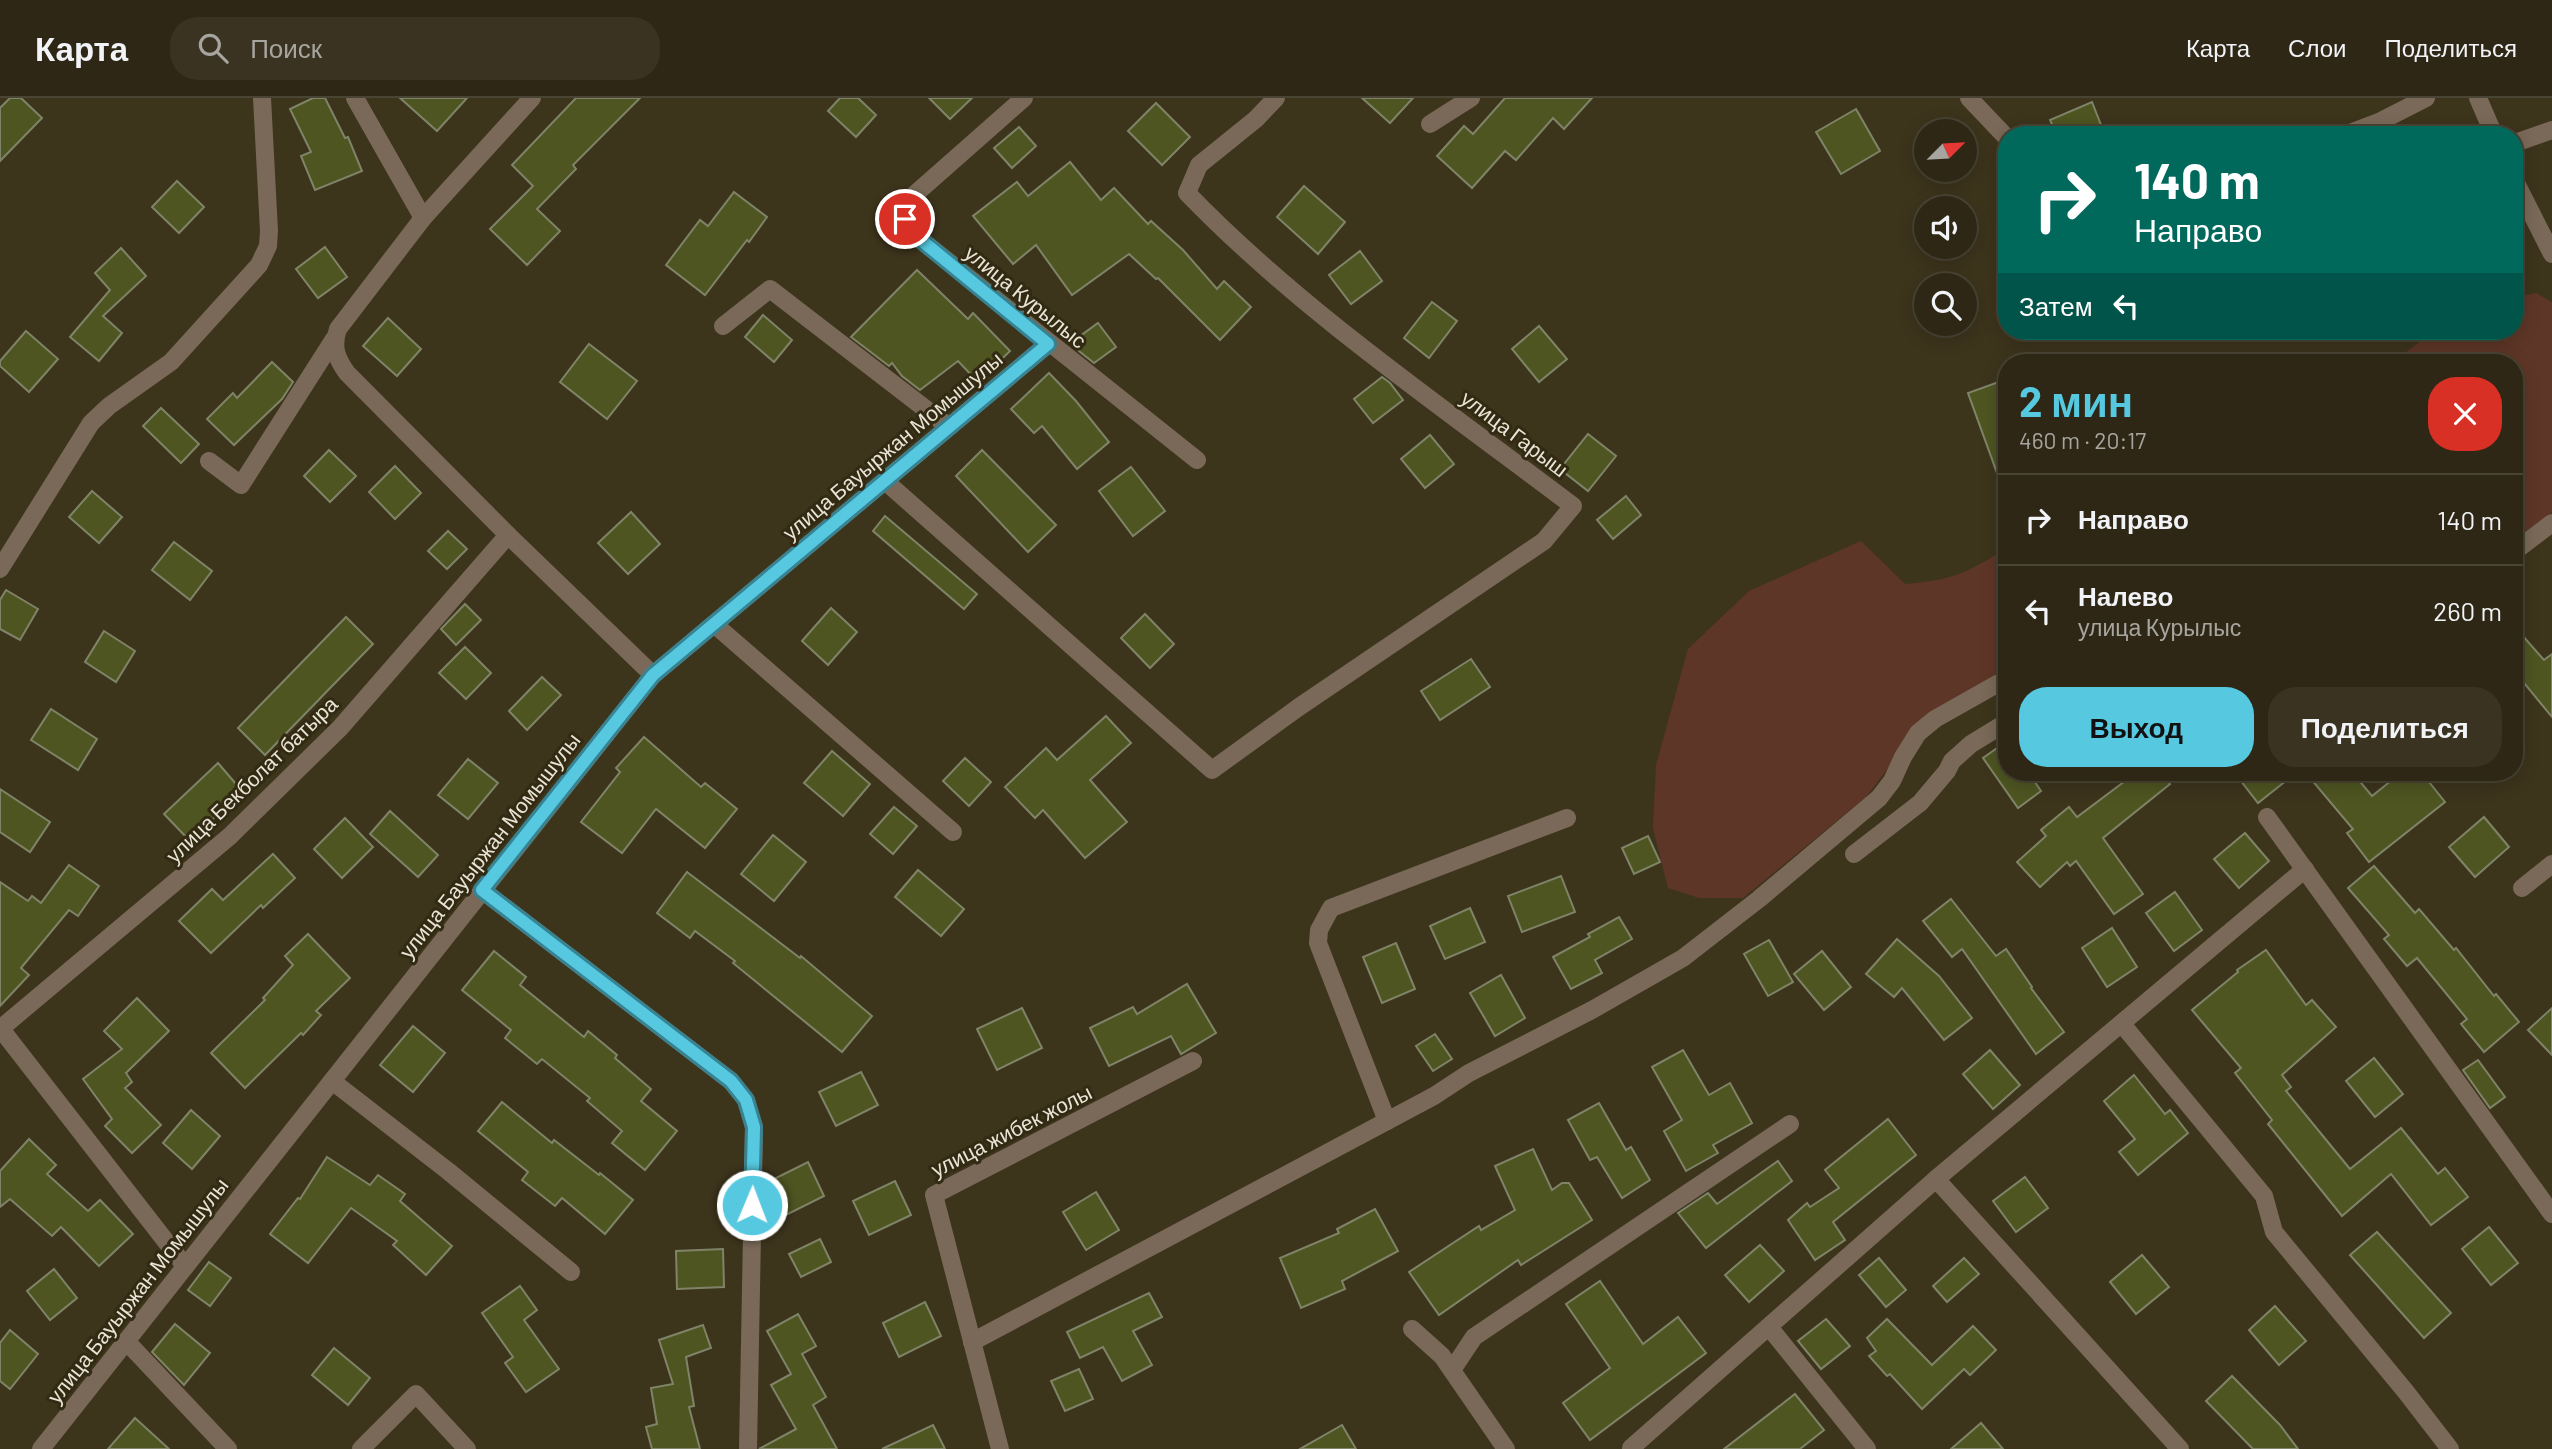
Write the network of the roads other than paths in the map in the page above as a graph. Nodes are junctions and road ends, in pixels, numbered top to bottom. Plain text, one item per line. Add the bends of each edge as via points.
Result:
1 (262, 98) edge
2 (355, 98) edge
3 (532, 98) edge
4 (1024, 98) edge
5 (1276, 98) edge
6 (1471, 98) edge
7 (1969, 98) edge
8 (2426, 98) edge
9 (2478, 98) edge
10 (1430, 124) dead end
11 (2369, 126) edge
12 (2490, 126) edge
13 (1998, 129) edge
14 (2552, 130) edge
15 (2523, 140) edge
16 (2523, 197) edge
17 (423, 218) junction
18 (2552, 254) edge
19 (723, 326) dead end
20 (334, 339) junction
21 (1048, 344) junction
22 (949, 428) junction
23 (1197, 460) dead end
24 (209, 461) dead end
25 (885, 481) junction
26 (2552, 523) edge
27 (508, 535) junction
28 (2523, 545) edge
29 (0, 569) edge
30 (714, 624) junction
31 (653, 675) junction
32 (1998, 684) edge
33 (1998, 728) edge
34 (2267, 817) dead end
35 (1567, 818) dead end
36 (953, 832) dead end
37 (1854, 854) dead end
38 (2552, 864) edge
39 (2305, 869) junction
40 (2522, 888) dead end
41 (482, 890) junction
42 (2122, 1024) junction
43 (1, 1029) edge
44 (1193, 1061) dead end
45 (332, 1081) junction
46 (1387, 1121) junction
47 (1790, 1124) dead end
48 (1936, 1180) junction
49 (2552, 1214) edge
50 (186, 1266) junction
51 (571, 1272) dead end
52 (1769, 1326) junction
53 (1412, 1329) dead end
54 (126, 1341) junction
55 (972, 1342) junction
56 (1452, 1370) junction
57 (1631, 1448) edge
58 (41, 1449) edge
59 (228, 1449) edge
60 (360, 1449) edge
61 (467, 1449) edge
62 (748, 1449) edge
63 (1000, 1449) edge
64 (1506, 1449) edge
65 (1867, 1449) edge
66 (2180, 1449) edge
67 (2450, 1449) edge

1 - 29 street via 269,231 259,265 171,362 91,423
2 - 17 street
3 - 17 street
4 - 21 street, улица Курылыс via 905,203 905,219 916,236
5 - 25 street, улица Гарыш via 1199,165 1188,193 1231,239 1361,345 1573,506 1544,541 1212,770
6 - 10 street
7 - 13 street
8 - 11 street
9 - 12 street
14 - 15 street
16 - 18 street
17 - 20 street
19 - 22 street via 770,289
20 - 24 street via 241,485
20 - 27 street via 347,373
21 - 22 street, улица Бауыржан Момышулы
21 - 23 street, улица Курылыс
22 - 25 street, улица Бауыржан Момышулы
25 - 30 street, улица Бауыржан Момышулы
26 - 28 street
27 - 31 street
27 - 43 street, улица Бекболат батыра via 340,728 230,836
30 - 31 street, улица Бауыржан Момышулы
30 - 36 street
31 - 41 street, улица Бауыржан Момышулы
32 - 46 street via 1918,733 1880,798 1683,958
33 - 37 street via 1971,744 1920,803
34 - 39 street
35 - 46 street via 1331,908 1319,930 1318,943
38 - 40 street
39 - 42 street
39 - 49 street
41 - 45 street, улица Бауыржан Момышулы
41 - 62 street via 731,1081 746,1100 754,1127
42 - 48 street
42 - 67 street via 2264,1196 2274,1232
43 - 50 street
44 - 55 street, улица жибек жолы via 934,1195
45 - 50 street, улица Бауыржан Момышулы
45 - 51 street
46 - 55 street
47 - 56 street via 1474,1337
48 - 52 street
48 - 66 street
50 - 54 street, улица Бауыржан Момышулы
52 - 57 street
52 - 65 street
53 - 56 street
54 - 58 street, улица Бауыржан Момышулы
54 - 59 street
55 - 63 street, улица жибек жолы
56 - 64 street
60 - 61 street via 416,1395

